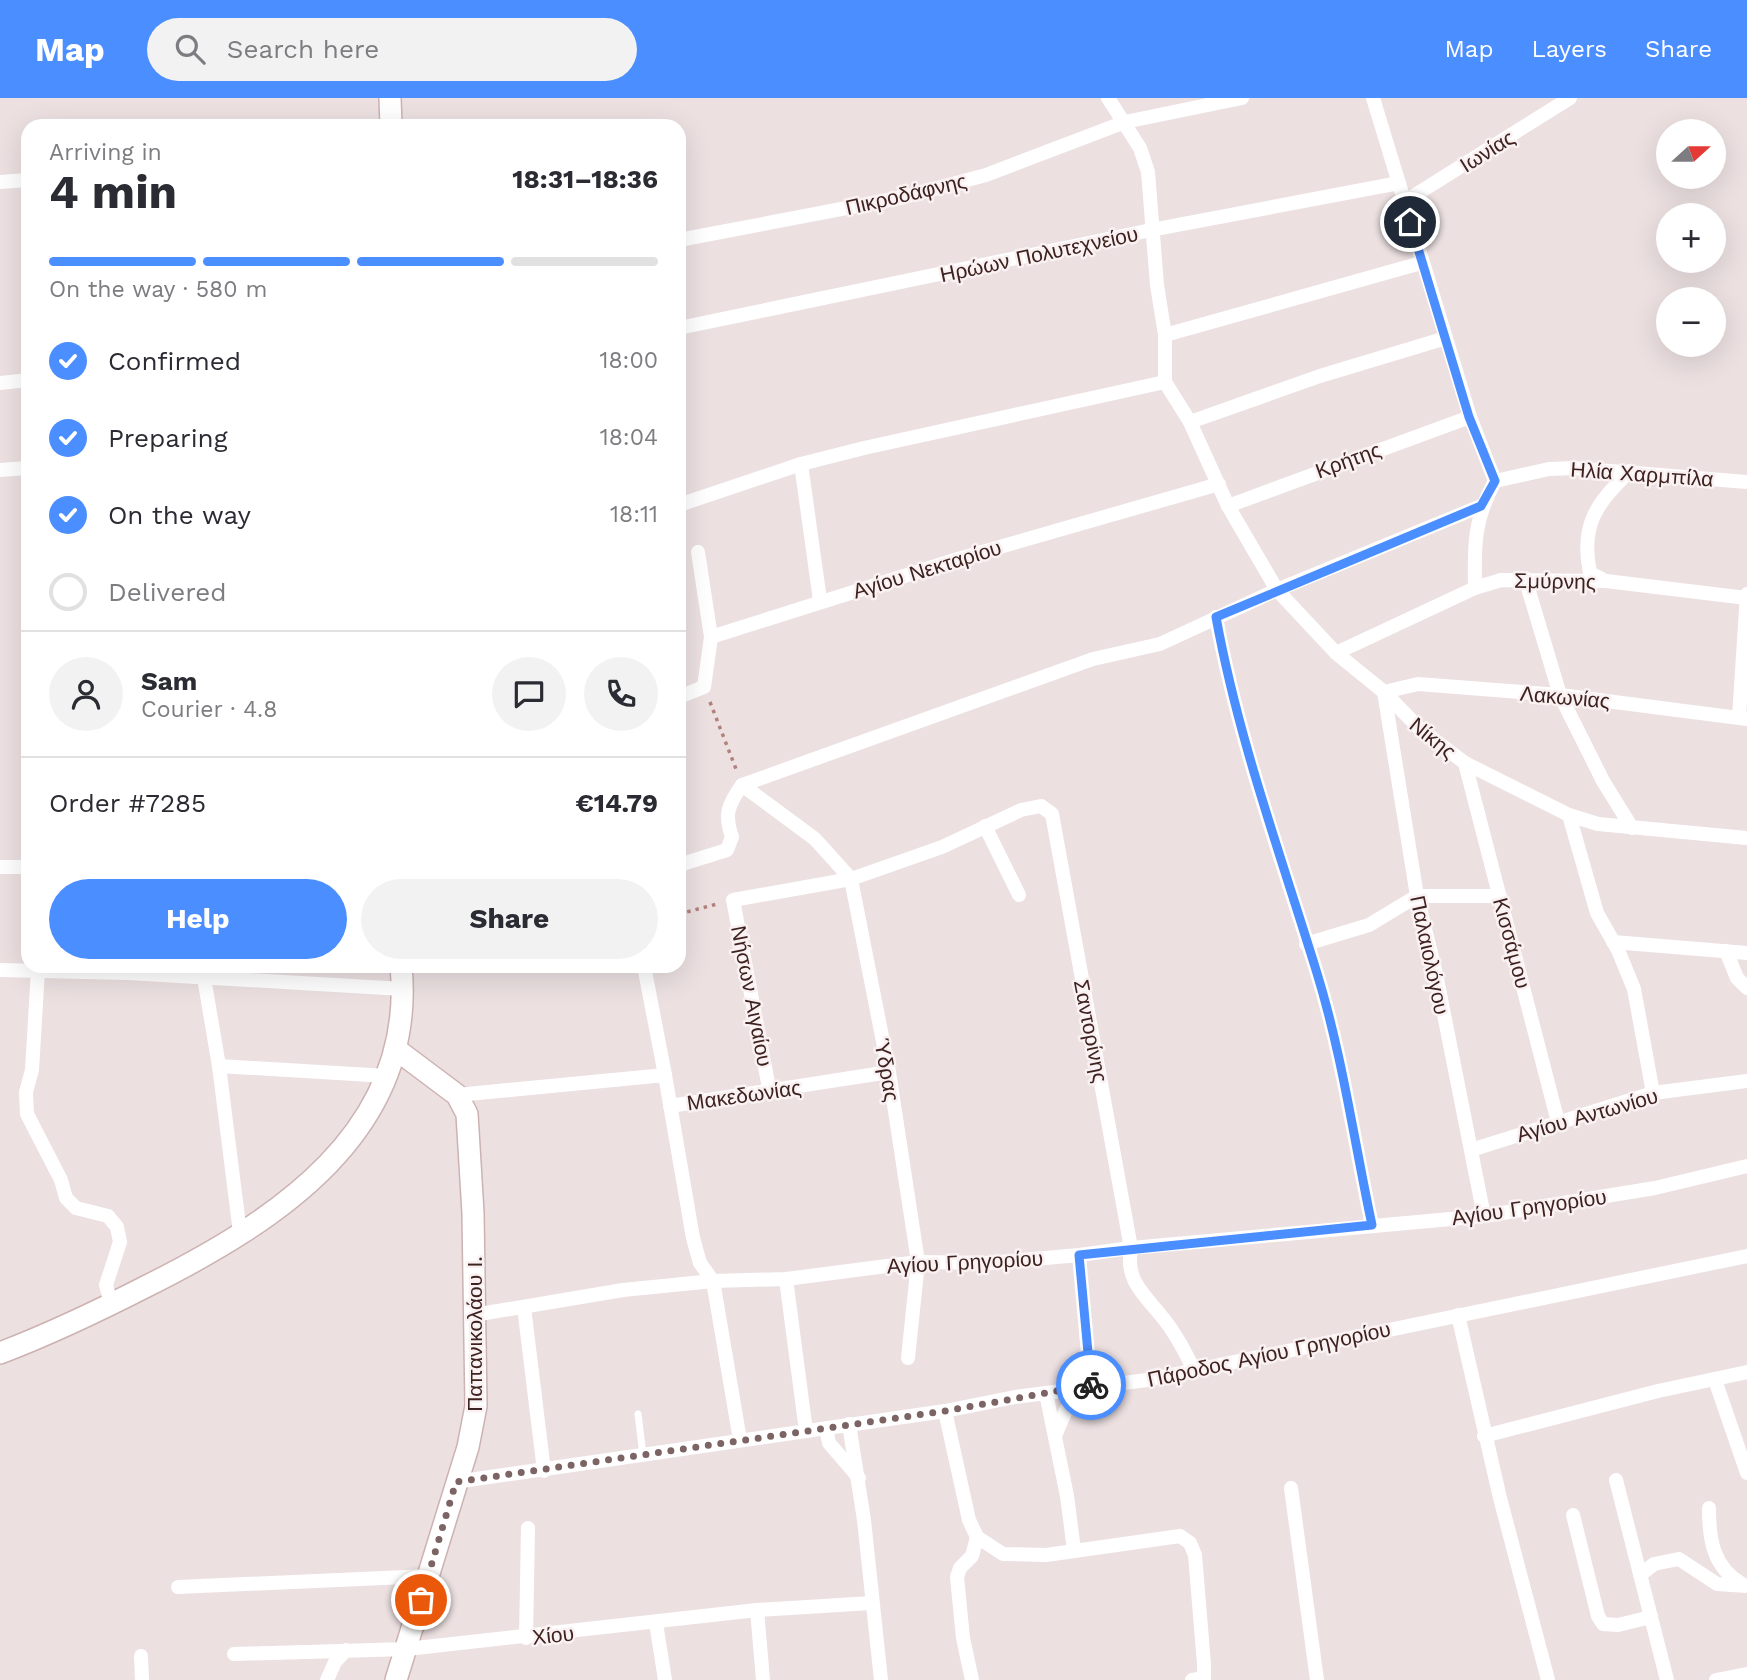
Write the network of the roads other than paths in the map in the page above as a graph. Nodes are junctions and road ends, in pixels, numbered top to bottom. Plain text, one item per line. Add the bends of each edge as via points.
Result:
1 (390, 98) edge
2 (1108, 98) edge
3 (1242, 98) edge
4 (1373, 98) edge
5 (1570, 98) edge
6 (391, 119) edge
7 (1125, 122) junction
8 (21, 180) edge
9 (0, 182) edge
10 (1399, 183) junction
11 (1404, 202) junction
12 (1151, 230) junction
13 (686, 239) edge
14 (1421, 263) junction
15 (686, 327) edge
16 (1166, 335) junction
17 (1446, 338) junction
18 (21, 381) edge
19 (1165, 382) junction
20 (0, 383) edge
21 (1469, 417) junction
22 (1190, 422) junction
23 (802, 464) junction
24 (21, 468) edge
25 (0, 470) edge
26 (1630, 471) junction
27 (1495, 481) junction
28 (1747, 482) edge
29 (1219, 484) junction
30 (686, 503) edge
31 (1228, 506) junction
32 (1481, 506) junction
33 (698, 552) dead end
34 (1525, 578) junction
35 (1606, 581) junction
36 (1475, 588) junction
37 (1277, 590) junction
38 (1747, 597) edge
39 (820, 600) junction
40 (1216, 617) junction
41 (711, 637) junction
42 (1336, 653) junction
43 (1384, 692) junction
44 (686, 694) edge
45 (1560, 695) junction
46 (1743, 718) edge
47 (1465, 763) junction
48 (742, 786) junction
49 (1569, 816) junction
50 (985, 826) junction
51 (1633, 828) junction
52 (1747, 838) edge
53 (686, 863) edge
54 (0, 867) edge
55 (21, 867) edge
56 (851, 879) junction
57 (1019, 895) dead end
58 (1417, 896) junction
59 (1500, 896) junction
60 (1613, 942) junction
61 (1307, 944) junction
62 (1726, 951) junction
63 (1747, 953) edge
64 (0, 970) edge
65 (21, 970) edge
66 (38, 973) edge
67 (203, 973) edge
68 (215, 973) edge
69 (402, 973) edge
70 (645, 973) edge
71 (1747, 988) edge
72 (403, 989) junction
73 (397, 1050) junction
74 (219, 1066) junction
75 (889, 1072) junction
76 (665, 1075) junction
77 (387, 1076) junction
78 (1747, 1081) edge
79 (770, 1093) junction
80 (1653, 1093) junction
81 (457, 1095) junction
82 (670, 1106) junction
83 (1558, 1122) junction
84 (1471, 1150) junction
85 (1747, 1166) edge
86 (1484, 1216) junction
87 (1372, 1225) junction
88 (240, 1233) junction
89 (1131, 1248) junction
90 (1079, 1255) junction
91 (1747, 1256) edge
92 (918, 1262) junction
93 (786, 1279) junction
94 (713, 1281) junction
95 (111, 1304) junction
96 (524, 1307) junction
97 (474, 1315) junction
98 (1458, 1315) junction
99 (0, 1353) edge
100 (908, 1358) dead end
101 (1195, 1370) junction
102 (1747, 1372) edge
103 (1715, 1380) junction
104 (1091, 1387) junction
105 (1075, 1389) junction
106 (1046, 1393) junction
107 (945, 1411) junction
108 (638, 1414) dead end
109 (849, 1424) junction
110 (826, 1428) junction
111 (806, 1431) junction
112 (1055, 1436) junction
113 (1484, 1436) junction
114 (740, 1440) junction
115 (643, 1455) junction
116 (544, 1471) junction
117 (1747, 1473) edge
118 (859, 1478) junction
119 (1616, 1480) dead end
120 (456, 1482) junction
121 (1291, 1488) dead end
122 (1709, 1508) dead end
123 (1573, 1515) dead end
124 (528, 1528) dead end
125 (976, 1536) junction
126 (1074, 1550) junction
127 (1640, 1575) junction
128 (428, 1576) junction
129 (1747, 1586) edge
130 (178, 1587) dead end
131 (871, 1603) junction
132 (757, 1610) junction
133 (1651, 1617) junction
134 (656, 1623) junction
135 (526, 1638) junction
136 (407, 1649) junction
137 (346, 1650) junction
138 (234, 1654) dead end
139 (141, 1656) dead end
140 (1747, 1674) edge
141 (1200, 1679) edge
142 (142, 1680) edge
143 (327, 1680) edge
144 (396, 1680) edge
145 (665, 1680) edge
146 (763, 1680) edge
147 (881, 1680) edge
148 (972, 1680) edge
149 (1317, 1680) edge
150 (1548, 1680) edge
151 (1667, 1680) edge
152 (1716, 1680) edge

1 - 6 street
2 - 7 street
3 - 7 street, Πικροδάφνης
4 - 10 street
5 - 11 street, Ιωνίας
7 - 12 street via 1148,172
7 - 13 street, Πικροδάφνης via 948,186
8 - 9 street
10 - 11 street
10 - 12 street, Ηρώων Πολυτεχνείου
11 - 14 street
12 - 15 street, Ηρώων Πολυτεχνείου
12 - 16 street
14 - 16 street
14 - 17 street
16 - 19 street
17 - 21 street
17 - 22 street
18 - 20 street
19 - 22 street, Νίκης
19 - 23 street
21 - 27 street
21 - 31 street, Κρήτης
22 - 29 street, Νίκης
23 - 30 street
23 - 39 street
24 - 25 street
26 - 27 street, Ηλία Χαρμπίλα via 1549,469
26 - 28 street, Ηλία Χαρμπίλα
26 - 35 street via 1600,500 1589,526 1585,552 1590,573
27 - 32 street
29 - 31 street, Νίκης
29 - 39 street, Αγίου Νεκταρίου
31 - 37 street, Νίκης
32 - 36 street via 1474,549
32 - 37 street
33 - 41 street
34 - 35 street, Σμύρνης
34 - 36 street, Σμύρνης
34 - 45 street
35 - 38 street, Σμύρνης
36 - 42 street, Σμύρνης
37 - 40 street
37 - 42 street, Νίκης
38 - 46 street
39 - 41 street, Αγίου Νεκταρίου
40 - 48 street via 1160,644 1093,660
40 - 61 street via 1238,722
41 - 44 street via 704,687
42 - 43 street, Νίκης
43 - 45 street, Λακωνίας via 1418,684
43 - 47 street, Νίκης via 1419,729
43 - 58 street, Παλαιολόγου
45 - 46 street, Λακωνίας
45 - 51 street via 1603,782
47 - 49 street, Νίκης
47 - 59 street, Κισσάμου
48 - 53 street via 727,810 732,837 727,850
48 - 56 street via 815,839
49 - 51 street, Νίκης
49 - 60 street via 1597,913
50 - 56 street via 942,847
50 - 57 street
50 - 89 street, Σαντορίνης via 1041,806 1052,814
51 - 52 street, Νίκης
54 - 55 street
56 - 75 street, Ύδρας
56 - 79 street, Νήσων Αιγαίου via 733,900
58 - 59 street
58 - 61 street via 1369,925
58 - 84 street, Παλαιολόγου
59 - 83 street, Κισσάμου
60 - 62 street
60 - 80 street via 1634,989
61 - 87 street via 1335,1042
62 - 63 street
62 - 71 street via 1737,978
64 - 65 street
66 - 95 street via 27,1114 66,1198 76,1208 108,1216 117,1227 120,1242 106,1285
67 - 74 street
68 - 72 street
69 - 72 street
70 - 76 street
72 - 73 street
73 - 77 street
73 - 81 street
74 - 77 street
74 - 88 street
75 - 79 street, Μακεδωνίας
75 - 92 street, Ύδρας
76 - 81 street, Μακεδωνίας
76 - 82 street, Μακεδωνίας
77 - 88 street via 356,1129 312,1183 265,1220
78 - 80 street, Αγίου Αντωνίου
79 - 82 street, Μακεδωνίας
80 - 83 street, Αγίου Αντωνίου
81 - 97 street, Παπανικολάου Ι. via 467,1114
82 - 94 street via 693,1238 700,1263
83 - 84 street, Αγίου Αντωνίου
84 - 86 street, Παλαιολόγου
85 - 86 street, Αγίου Γρηγορίου via 1655,1188
86 - 87 street, Αγίου Γρηγορίου
87 - 89 street, Αγίου Γρηγορίου
88 - 95 street via 213,1253
89 - 90 street, Αγίου Γρηγορίου
89 - 101 street, Σαντορίνης via 1128,1263 1133,1282 1163,1317
90 - 92 street, Αγίου Γρηγορίου via 989,1263
90 - 104 street
91 - 98 street, Πάροδος Αγίου Γρηγορίου
92 - 93 street, Αγίου Γρηγορίου
92 - 100 street, Ύδρας
93 - 94 street, Αγίου Γρηγορίου
93 - 111 street
94 - 96 street, Αγίου Γρηγορίου
94 - 114 street
95 - 99 street
96 - 97 street, Αγίου Γρηγορίου
96 - 116 street
97 - 120 street, Παπανικολάου Ι. via 476,1406
98 - 101 street, Πάροδος Αγίου Γρηγορίου
98 - 113 street
101 - 104 street, Πάροδος Αγίου Γρηγορίου
102 - 103 street
103 - 113 street
103 - 117 street
104 - 105 street, Πάροδος Αγίου Γρηγορίου
105 - 106 street, Πάροδος Αγίου Γρηγορίου
105 - 112 street
106 - 107 street, Πάροδος Αγίου Γρηγορίου
106 - 112 street
107 - 109 street, Πάροδος Αγίου Γρηγορίου
107 - 125 street via 962,1496
108 - 115 lane
109 - 110 street, Πάροδος Αγίου Γρηγορίου
109 - 118 street
110 - 111 street, Πάροδος Αγίου Γρηγορίου
110 - 118 street via 829,1443
111 - 114 street, Πάροδος Αγίου Γρηγορίου
112 - 126 street
113 - 150 street
114 - 115 street, Πάροδος Αγίου Γρηγορίου
115 - 116 street, Πάροδος Αγίου Γρηγορίου
116 - 120 street, Πάροδος Αγίου Γρηγορίου
118 - 131 street
119 - 127 street
120 - 128 street, Παπανικολάου Ι.
121 - 149 street
122 - 129 street via 1719,1562 1727,1575
123 - 133 street via 1603,1624
124 - 135 street
125 - 126 street via 1003,1554
125 - 148 street via 972,1556 957,1577
126 - 141 street via 1159,1537 1181,1536 1190,1543 1195,1555
127 - 129 street via 1654,1564 1679,1559 1717,1584
127 - 133 street
128 - 130 street
128 - 136 street, Παπανικολάου Ι.
131 - 132 street, Χίου
131 - 147 street
132 - 134 street, Χίου
132 - 146 street
133 - 151 street
134 - 135 street, Χίου
134 - 145 street
135 - 136 street, Χίου
136 - 137 street, Χίου
136 - 144 street, Παπανικολάου Ι.
137 - 138 street, Χίου
137 - 143 street
139 - 142 street
140 - 152 street

